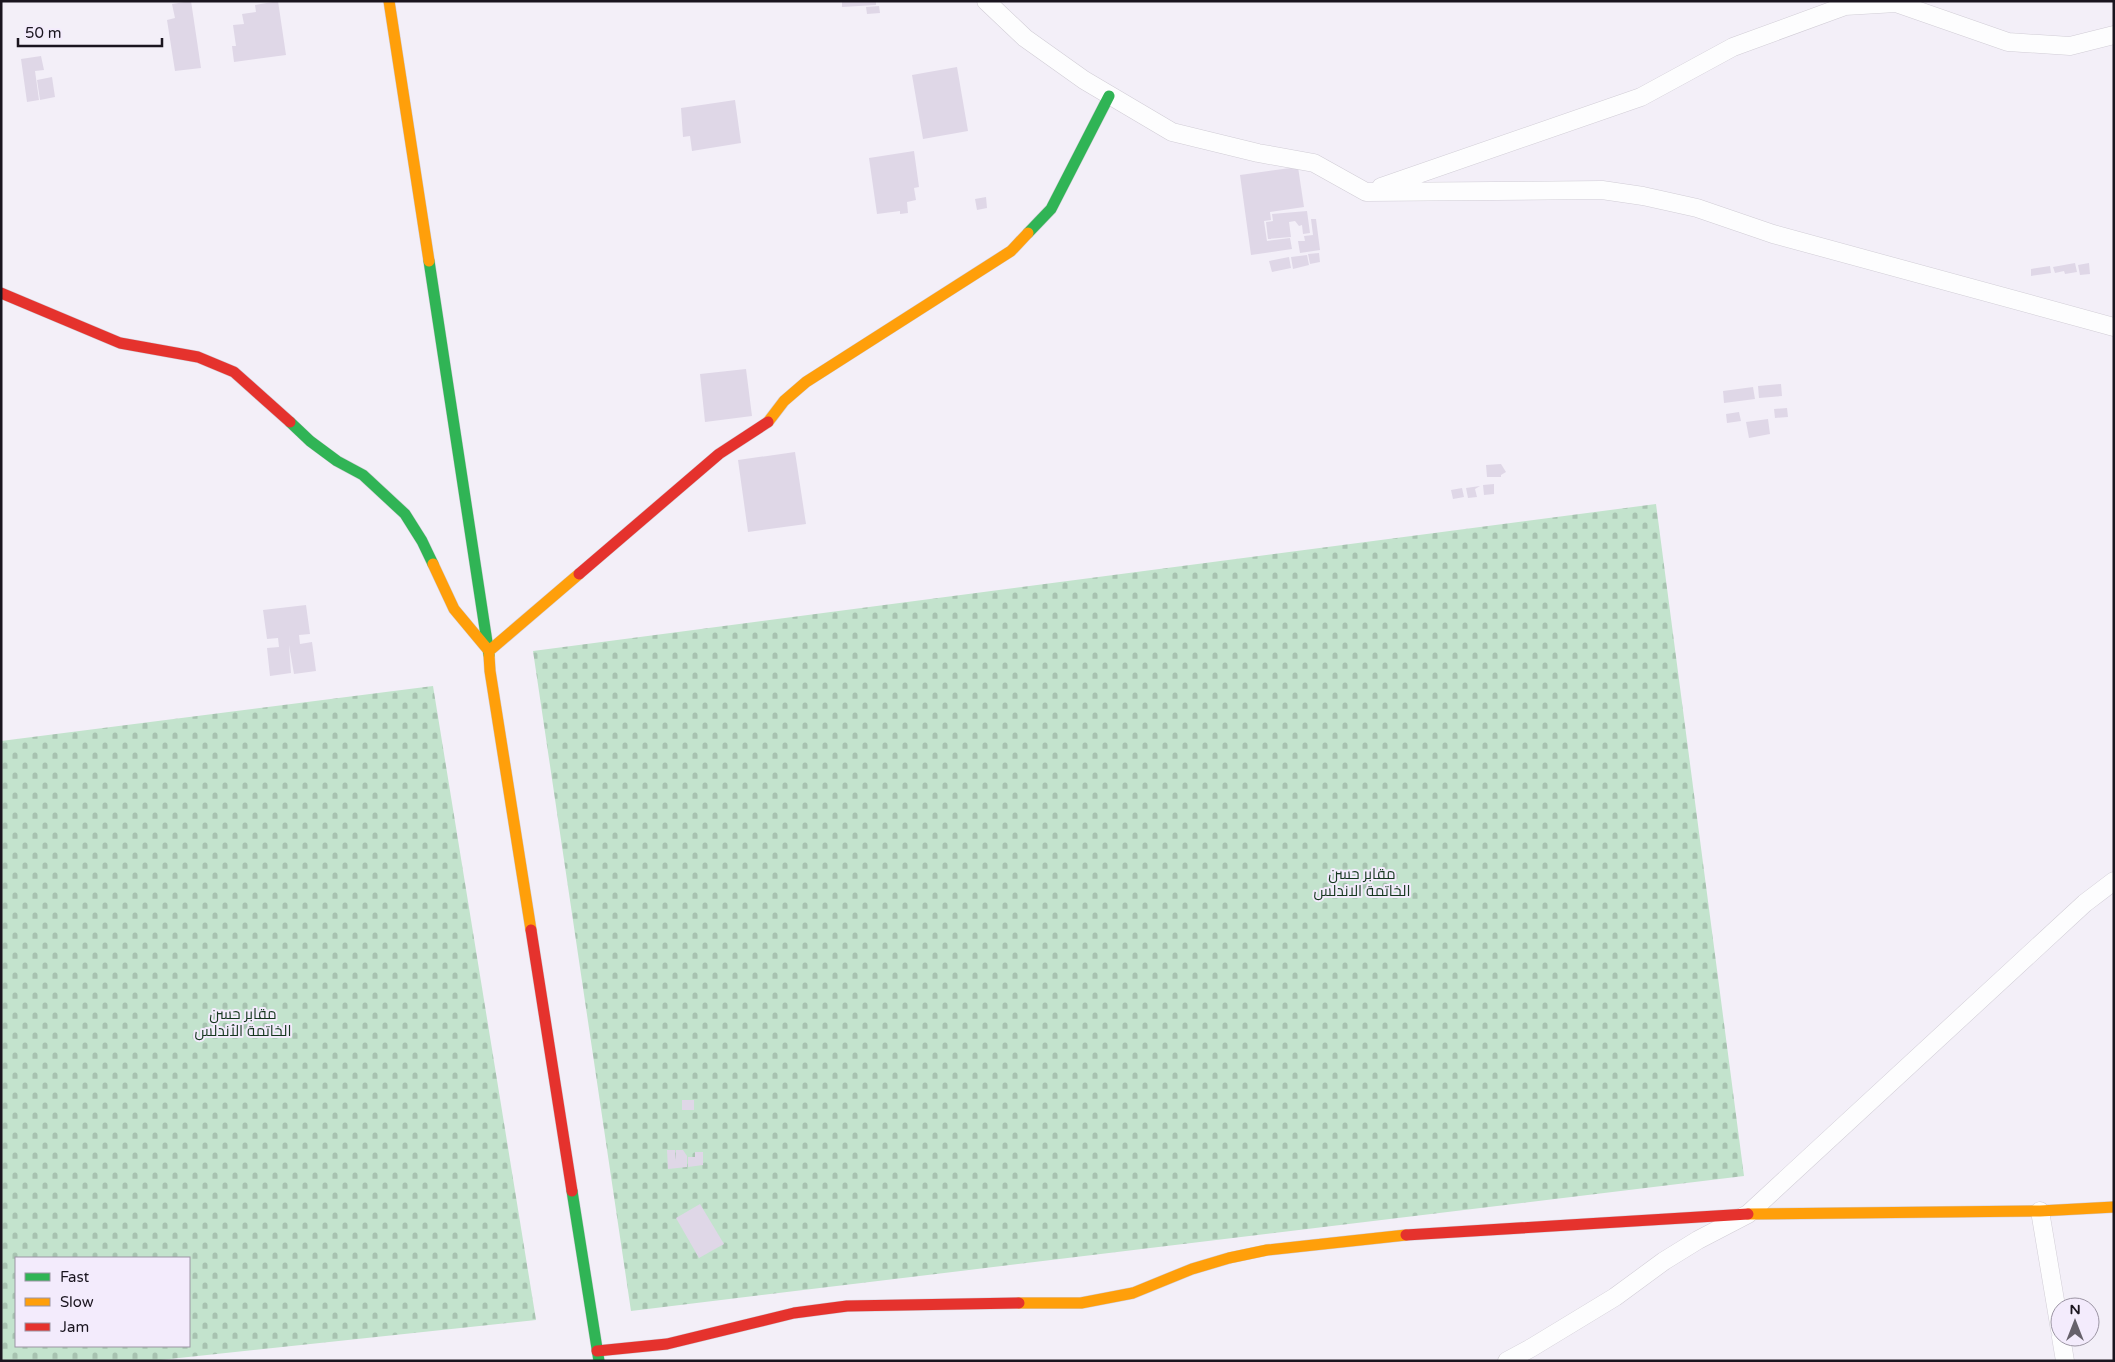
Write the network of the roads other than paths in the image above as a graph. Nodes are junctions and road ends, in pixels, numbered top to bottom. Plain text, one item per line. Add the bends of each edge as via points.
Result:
1 (389, 1) edge
2 (986, 1) edge
3 (2114, 35) edge
4 (1109, 96) junction
5 (1366, 192) junction
6 (1, 293) edge
7 (2114, 327) edge
8 (489, 652) junction
9 (2114, 881) edge
10 (2114, 1207) edge
11 (2040, 1211) junction
12 (1748, 1214) junction
13 (2054, 1297) edge
14 (2063, 1347) edge
15 (667, 1352) edge
16 (598, 1356) edge
17 (1506, 1361) edge
18 (2065, 1361) edge

1 - 8 street
2 - 4 street via 1024,38
3 - 5 street via 2070,46 2008,42 1896,3 1845,6 1733,47 1641,97
4 - 5 street via 1172,132 1314,163
4 - 8 street via 1051,209 1011,251 806,382 784,401 765,425 719,454
5 - 7 street via 1602,190 1644,196 1697,208 1773,234
6 - 8 street via 120,343 198,357 234,372 310,441 337,462 363,476 405,514 422,541 454,609
8 - 16 street
9 - 12 street via 2085,903
10 - 11 street
11 - 12 street
11 - 13 street
12 - 15 street via 1408,1236 1267,1250 1192,1269 1133,1292 1081,1303 847,1306 794,1313 709,1335
12 - 17 street via 1698,1240 1615,1297
14 - 18 street
15 - 16 street

